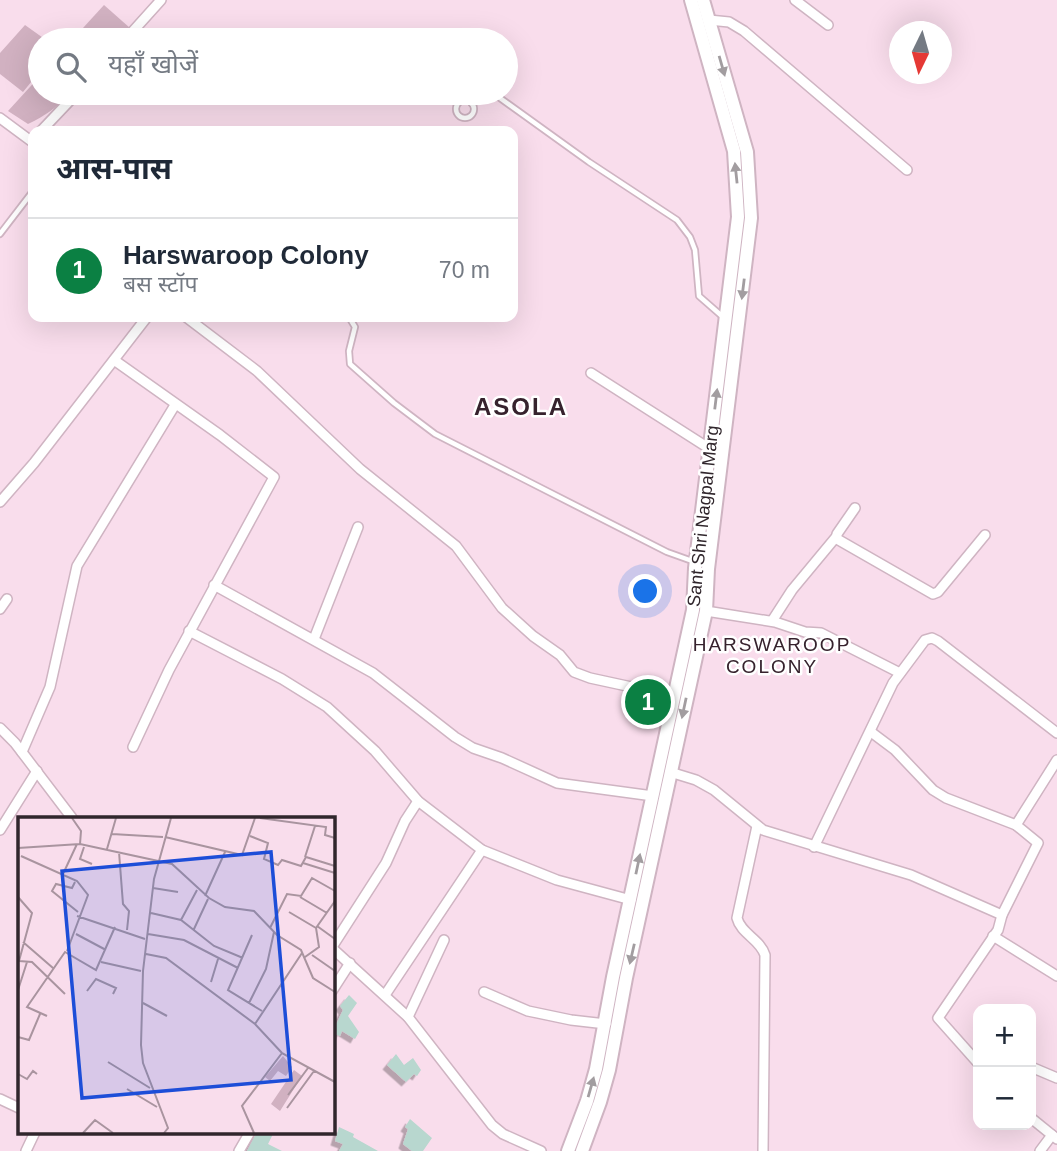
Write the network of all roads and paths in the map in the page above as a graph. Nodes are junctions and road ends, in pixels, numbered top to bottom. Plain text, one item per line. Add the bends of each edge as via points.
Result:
1 (161, 0) edge
2 (691, 0) edge
3 (704, 0) edge
4 (795, 0) edge
5 (709, 20) junction
6 (828, 25) dead end
7 (136, 28) edge
8 (66, 105) edge
9 (457, 105) edge
10 (472, 105) edge
11 (510, 105) edge
12 (0, 118) edge
13 (46, 126) edge
14 (28, 138) edge
15 (907, 170) dead end
16 (28, 198) edge
17 (0, 234) edge
18 (726, 320) junction
19 (143, 322) edge
20 (193, 322) edge
21 (352, 322) edge
22 (114, 360) junction
23 (591, 373) dead end
24 (175, 405) junction
25 (710, 449) junction
26 (0, 502) edge
27 (855, 508) dead end
28 (358, 527) dead end
29 (985, 535) dead end
30 (836, 537) junction
31 (696, 563) junction
32 (214, 585) junction
33 (7, 599) dead end
34 (0, 609) edge
35 (706, 611) junction
36 (772, 621) junction
37 (189, 631) junction
38 (314, 639) junction
39 (900, 673) junction
40 (673, 696) junction
41 (0, 728) edge
42 (871, 732) junction
43 (1057, 733) edge
44 (133, 747) dead end
45 (22, 752) junction
46 (1057, 760) edge
47 (37, 771) junction
48 (670, 772) junction
49 (653, 796) junction
50 (418, 801) junction
51 (71, 817) edge
52 (1016, 825) junction
53 (757, 826) junction
54 (0, 830) edge
55 (814, 847) junction
56 (482, 850) junction
57 (631, 900) junction
58 (1002, 915) junction
59 (993, 936) junction
60 (444, 940) dead end
61 (334, 944) edge
62 (334, 949) edge
63 (351, 963) junction
64 (1057, 976) edge
65 (334, 987) edge
66 (484, 992) dead end
67 (385, 995) junction
68 (408, 1017) junction
69 (606, 1024) junction
70 (973, 1057) edge
71 (1036, 1069) edge
72 (1057, 1078) edge
73 (0, 1099) edge
74 (18, 1108) edge
75 (1036, 1122) edge
76 (34, 1134) edge
77 (249, 1134) edge
78 (1055, 1137) edge
79 (26, 1151) edge
80 (239, 1151) edge
81 (541, 1151) edge
82 (568, 1151) edge
83 (582, 1151) edge
84 (763, 1151) edge
85 (1040, 1151) edge

1 - 7 street
18 -> 2 main road, Sant Shri Nagpal Marg via 736,240 734,151
3 - 5 main road, Sant Shri Nagpal Marg
4 - 6 street
5 - 15 street via 729,22 744,31
5 -> 35 main road, Sant Shri Nagpal Marg via 747,152 751,218
8 - 13 street
9 - 10 lane via 463,119 472,116
11 - 18 lane via 677,220 695,250 699,296
12 - 14 street
16 - 17 lane
25 -> 18 main road, Sant Shri Nagpal Marg
19 - 22 street
20 - 40 street via 257,370 360,469 456,546 502,608 574,672
21 - 31 lane via 350,364 416,421 502,469
22 - 24 street
22 - 26 street
23 - 25 street
24 - 32 street via 274,477
24 - 45 street via 77,566 50,687
25 - 31 main road, Sant Shri Nagpal Marg
27 - 30 street
28 - 38 street
29 - 30 street via 933,594
30 - 36 street
31 - 40 main road, Sant Shri Nagpal Marg via 693,610
32 - 37 street
32 - 38 street
33 - 34 street
35 - 36 street
35 -> 48 main road, Sant Shri Nagpal Marg
36 - 39 street via 824,634
37 - 44 street
37 - 50 street via 327,707 375,751
38 - 49 street via 373,673 473,748 557,783
39 - 42 street
39 - 43 street via 925,640 935,639
40 - 49 main road, Sant Shri Nagpal Marg
41 - 45 street
42 - 52 street via 933,790
42 - 55 street
45 - 47 street
46 - 52 street
47 - 51 street
47 - 54 street
48 - 53 street via 714,790
48 -> 83 main road, Sant Shri Nagpal Marg via 609,1070
57 -> 49 main road, Sant Shri Nagpal Marg
50 - 56 street
50 - 61 street via 386,863
52 - 58 street via 1038,843
53 - 55 street
53 - 84 street via 737,918 765,955
55 - 58 street via 911,875
56 - 57 street via 556,880
56 - 67 street
57 - 69 main road, Sant Shri Nagpal Marg
58 - 59 street
59 - 64 street
59 - 70 street via 938,1017
60 - 68 street
62 - 63 street
63 - 65 street
63 - 67 street
66 - 69 street via 528,1011
67 - 68 street
68 - 81 street via 492,1125
82 -> 69 main road, Sant Shri Nagpal Marg via 590,1090
71 - 72 street
73 - 74 street
75 - 78 street
76 - 79 street
77 - 80 street
78 - 85 street

